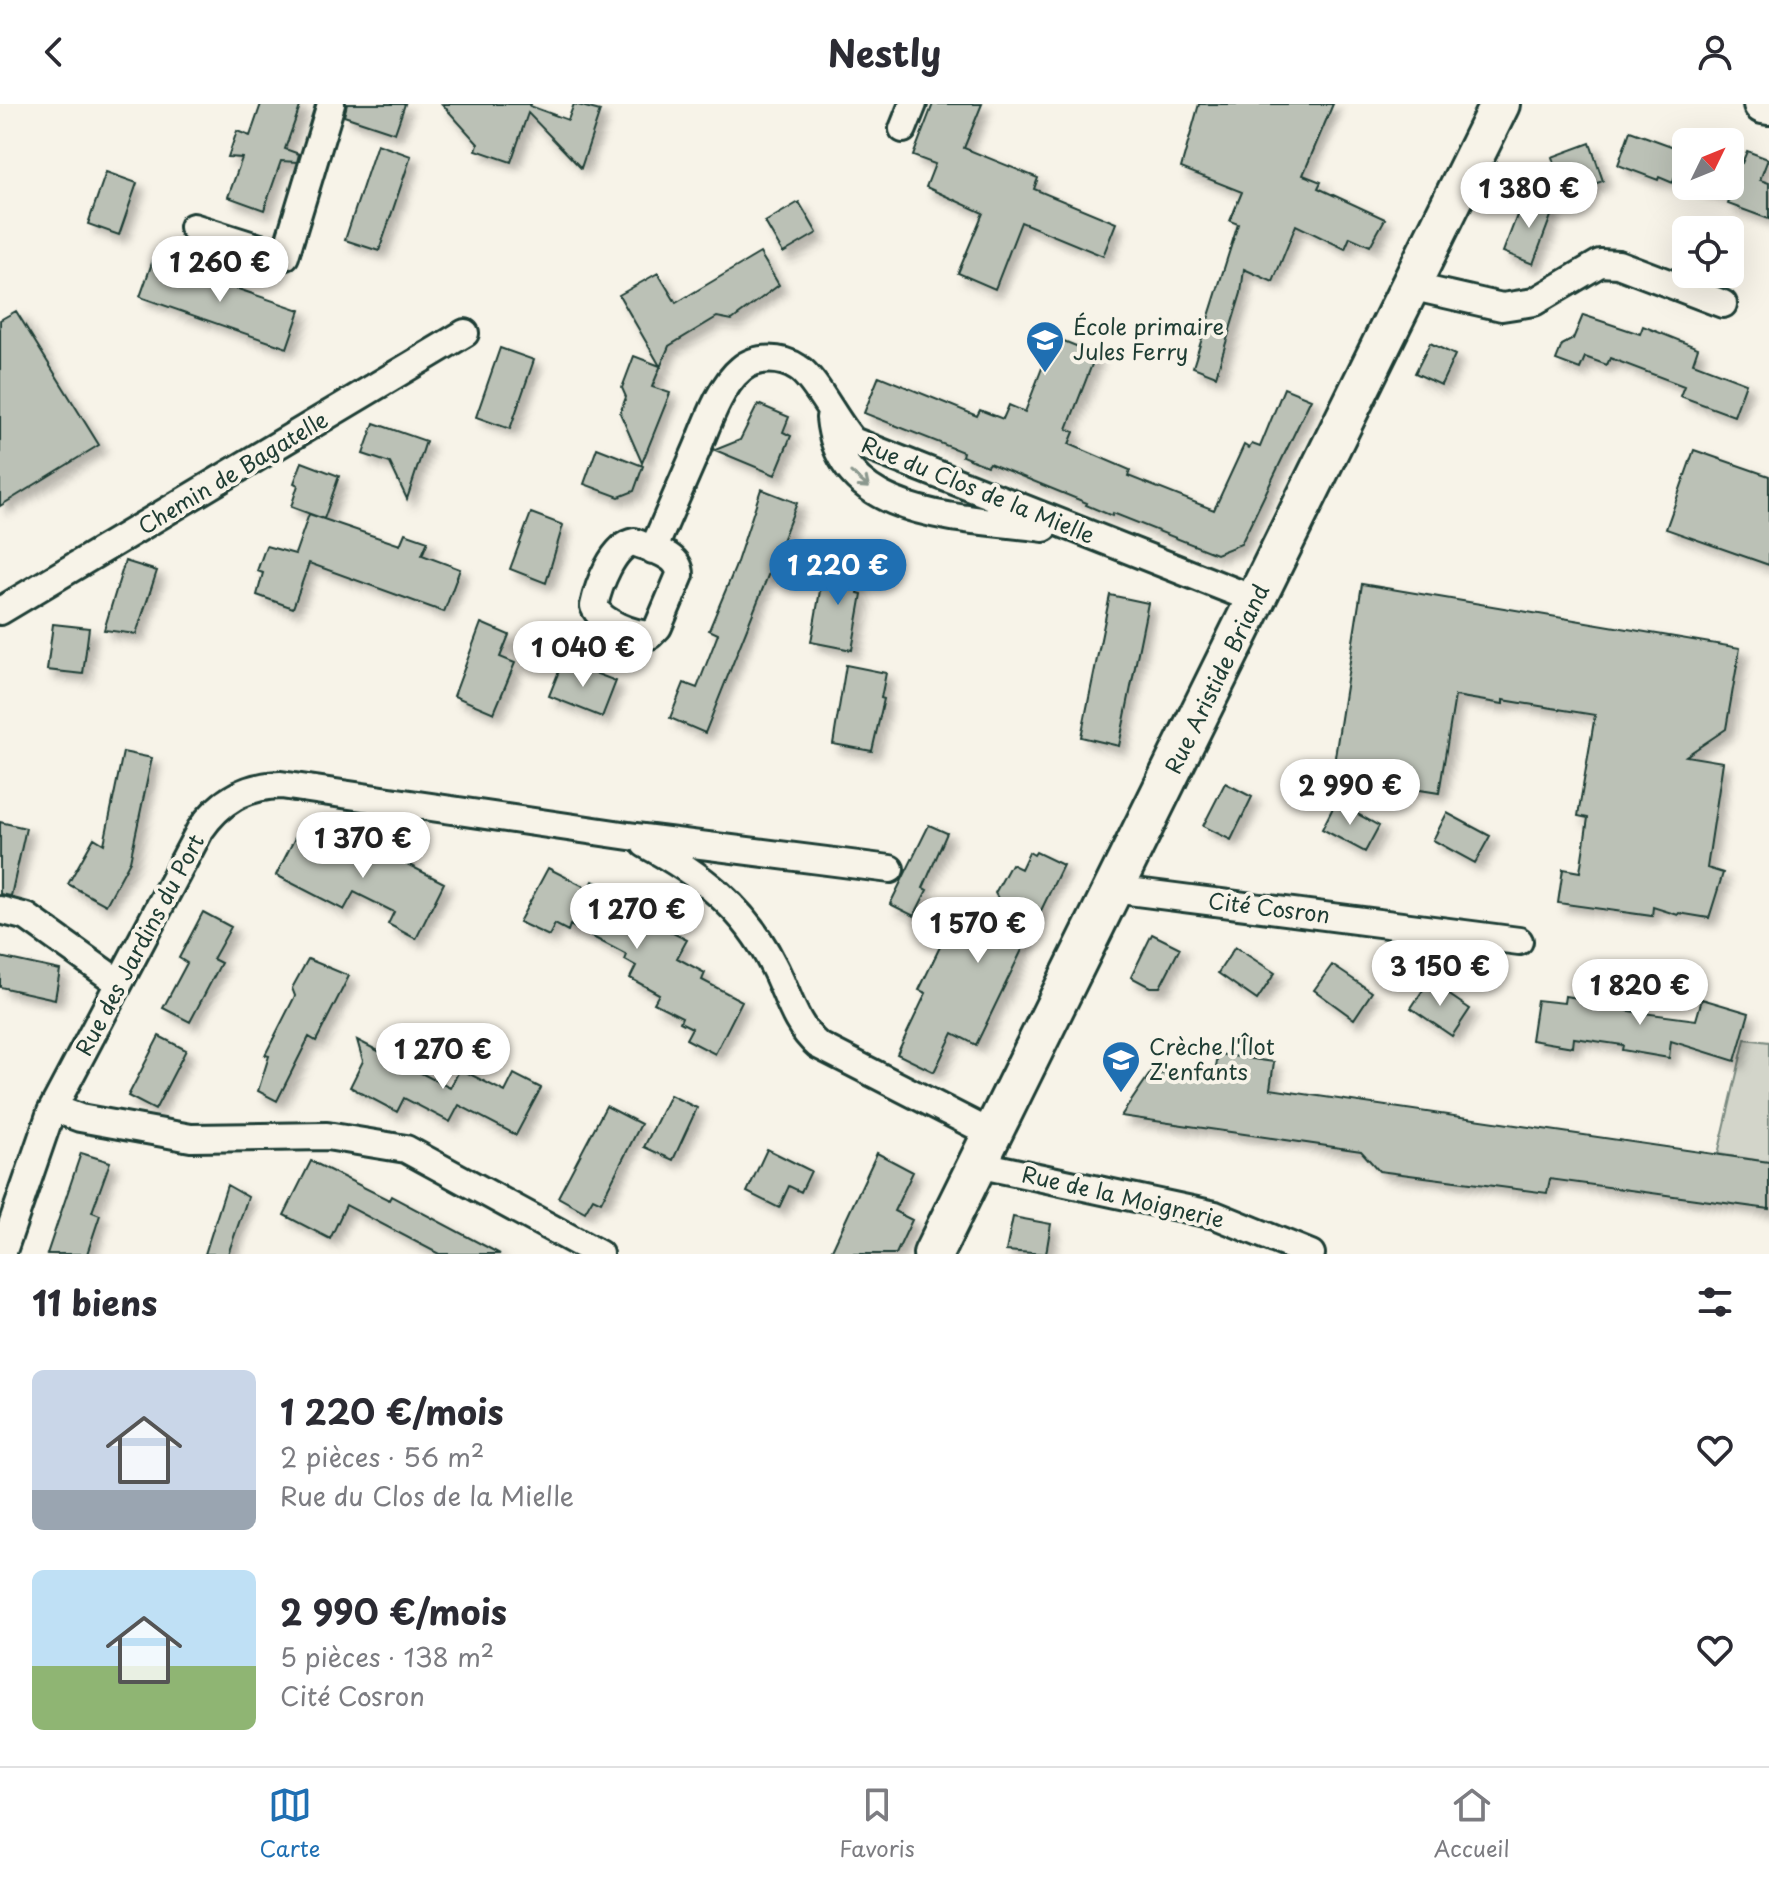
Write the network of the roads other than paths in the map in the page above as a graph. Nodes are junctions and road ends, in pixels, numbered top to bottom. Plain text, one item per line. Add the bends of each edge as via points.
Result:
1 (331, 104) edge
2 (913, 104) edge
3 (1500, 104) edge
4 (903, 129) dead end
5 (193, 227) dead end
6 (1410, 286) junction
7 (1723, 304) dead end
8 (465, 333) dead end
9 (829, 411) junction
10 (1087, 534) junction
11 (653, 550) dead end
12 (1256, 600) junction
13 (0, 611) edge
14 (629, 836) junction
15 (890, 869) dead end
16 (1113, 889) junction
17 (0, 910) edge
18 (1519, 941) dead end
19 (119, 983) junction
20 (53, 1108) junction
21 (985, 1149) junction
22 (2, 1254) edge
23 (599, 1254) edge
24 (933, 1254) edge
25 (1311, 1254) edge

1 - 5 street via 285,256
2 - 4 street
3 - 6 main road, Rue Aristide Briand
6 - 7 street via 1502,307 1534,302 1600,263 1618,264
6 - 12 main road, Rue Aristide Briand
8 - 13 street, Chemin de Bagatelle
9 - 10 street, Rue du Clos de la Mielle via 853,441
9 -> 10 street via 843,463 857,480 898,504
9 - 11 street, Rue du Clos de la Mielle via 801,369 767,359 744,366 717,403
10 - 12 street, Rue du Clos de la Mielle
12 - 16 main road, Rue Aristide Briand
14 - 15 street, Rue des Jardins du Port
14 - 19 street, Rue des Jardins du Port via 281,785 252,789 223,803 200,830
14 - 21 street, Rue des Jardins du Port via 675,860 726,898 759,941 803,1028 818,1045
16 - 18 street, Cité Cosron
16 - 21 main road, Rue Aristide Briand
17 - 19 street via 27,917
19 - 20 street, Rue des Jardins du Port
20 - 22 street, Rue des Jardins du Port
20 - 23 street via 80,1118 191,1138 327,1136 406,1149
21 - 24 main road, Rue Aristide Briand
21 - 25 street, Rue de la Moignerie via 1215,1215

